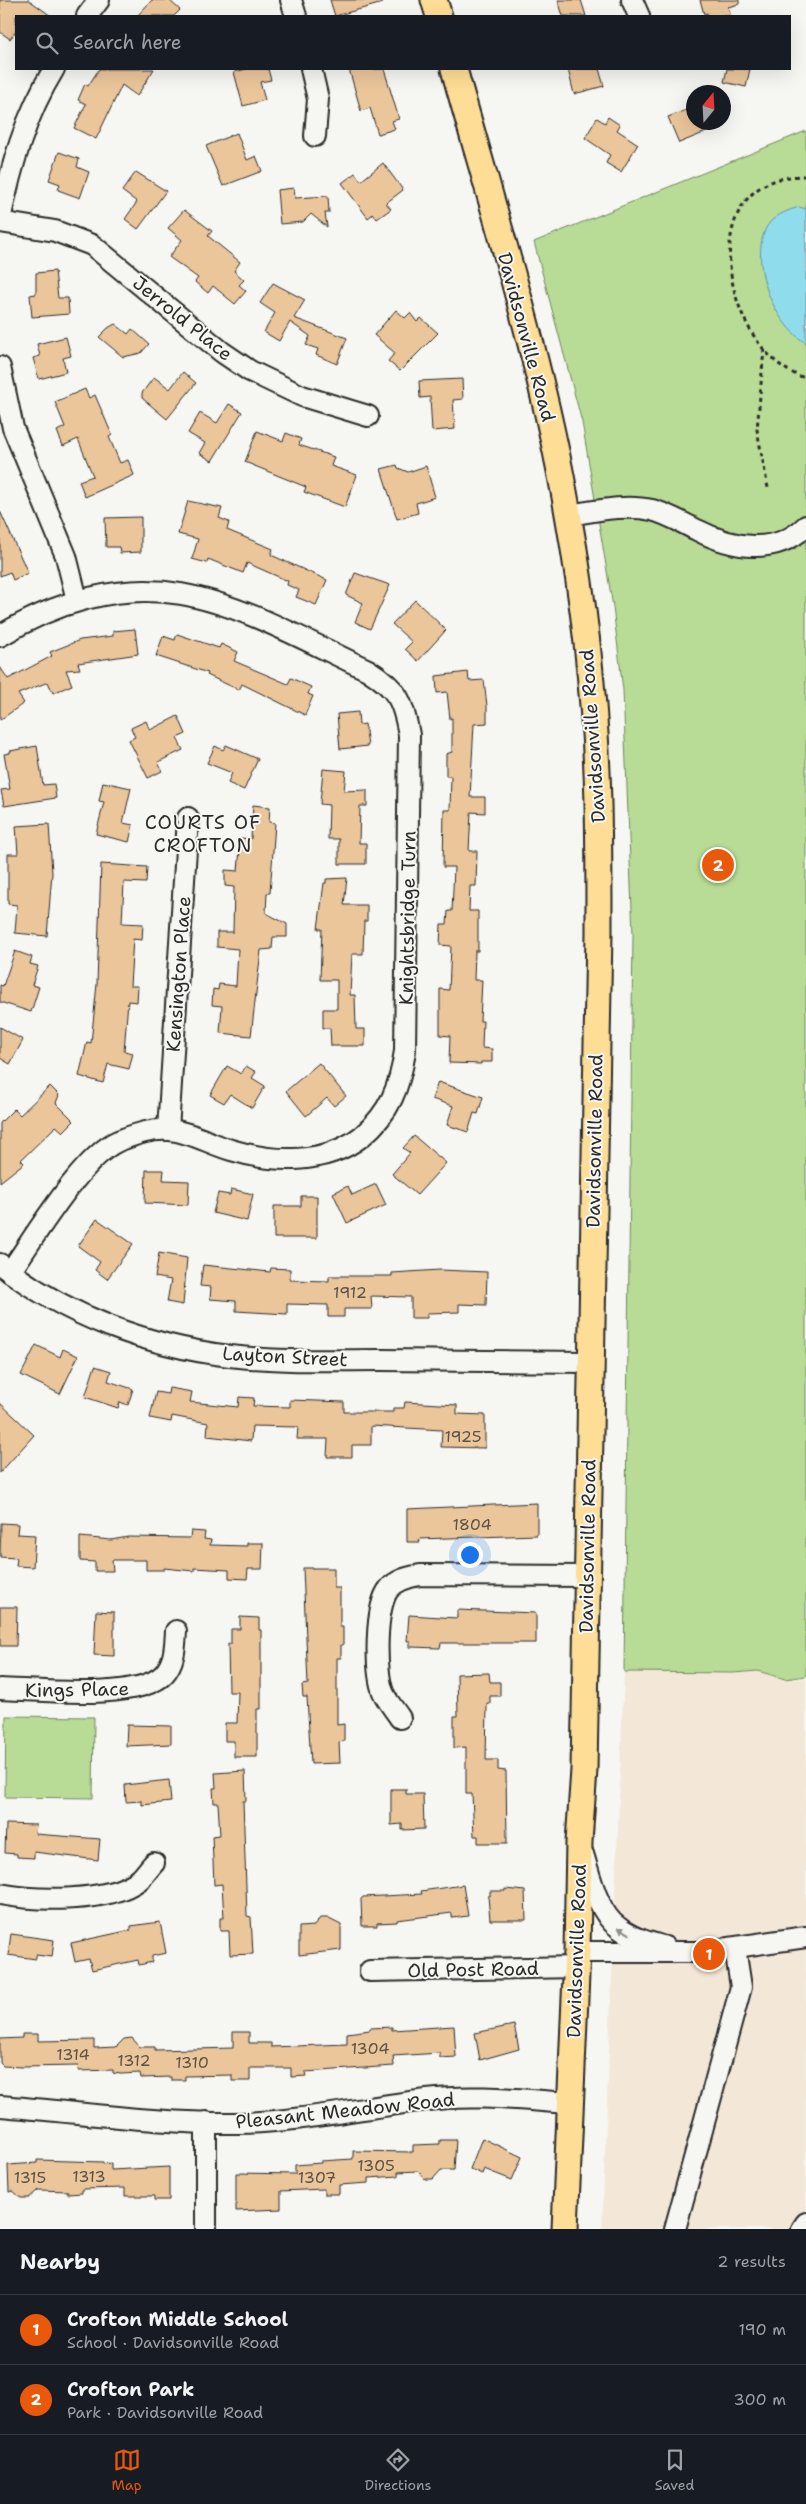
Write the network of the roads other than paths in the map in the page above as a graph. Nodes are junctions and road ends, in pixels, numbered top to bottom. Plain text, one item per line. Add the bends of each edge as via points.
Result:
1 (99, 0) edge
2 (291, 0) edge
3 (434, 0) edge
4 (632, 0) edge
5 (88, 15) edge
6 (296, 15) edge
7 (439, 15) edge
8 (639, 15) edge
9 (53, 70) edge
10 (311, 70) edge
11 (454, 70) edge
12 (315, 136) dead end
13 (0, 221) edge
14 (0, 367) edge
15 (368, 416) dead end
16 (568, 514) junction
17 (806, 526) edge
18 (77, 600) junction
19 (0, 636) edge
20 (188, 818) dead end
21 (168, 1130) junction
22 (5, 1268) edge
23 (590, 1362) junction
24 (587, 1576) junction
25 (176, 1630) dead end
26 (0, 1689) edge
27 (400, 1718) dead end
28 (579, 1842) junction
29 (154, 1863) dead end
30 (0, 1894) edge
31 (806, 1937) edge
32 (735, 1948) junction
33 (686, 1953) junction
34 (576, 1959) junction
35 (370, 1971) dead end
36 (571, 2103) junction
37 (0, 2106) edge
38 (206, 2122) junction
39 (806, 2223) edge
40 (206, 2229) edge
41 (565, 2229) edge
42 (675, 2229) edge
43 (802, 2229) edge

1 - 5 street
2 - 6 street
3 - 7 main road
4 - 8 street
9 - 13 street via 38,96 15,153
10 - 12 street via 318,99
11 - 16 main road, Davidsonville Road via 526,327 553,435
13 - 15 street, Jerrold Place via 55,231 92,246 250,371 302,396
14 - 18 street via 13,428 66,556
16 - 17 street via 625,508 651,510 671,516 720,541 745,547 780,544
16 - 23 main road, Davidsonville Road via 592,693 598,803
18 - 19 street, Knightsbridge Turn via 46,610
18 - 21 street, Knightsbridge Turn via 153,591 182,594 251,616 385,681 398,694 409,735 405,1051 401,1080 387,1108 377,1123 353,1142 328,1154 299,1159 271,1158 231,1150
20 - 21 street, Kensington Place
21 - 22 street, Knightsbridge Turn via 132,1136 99,1153
22 - 23 street, Layton Street via 84,1316 159,1342 230,1356
23 - 24 main road, Davidsonville Road
24 - 27 street via 420,1575 395,1583 383,1598 380,1609 380,1675 383,1691
24 - 28 main road, Davidsonville Road via 584,1770
25 - 26 street, Kings Place via 175,1650 164,1673 142,1687 122,1691
33 -> 28 street via 639,1939 617,1927 594,1891
28 - 34 main road, Davidsonville Road
29 - 30 street via 138,1880 112,1892 46,1899
31 - 32 street, Old Post Road
32 - 33 street, Old Post Road
32 - 42 street via 741,1986
33 - 34 street, Old Post Road
34 - 35 street, Old Post Road
34 - 36 main road, Davidsonville Road
36 - 38 street, Pleasant Meadow Road via 471,2097 274,2122
36 - 41 main road, Davidsonville Road
37 - 38 street, Pleasant Meadow Road
38 - 40 street
39 - 43 street

